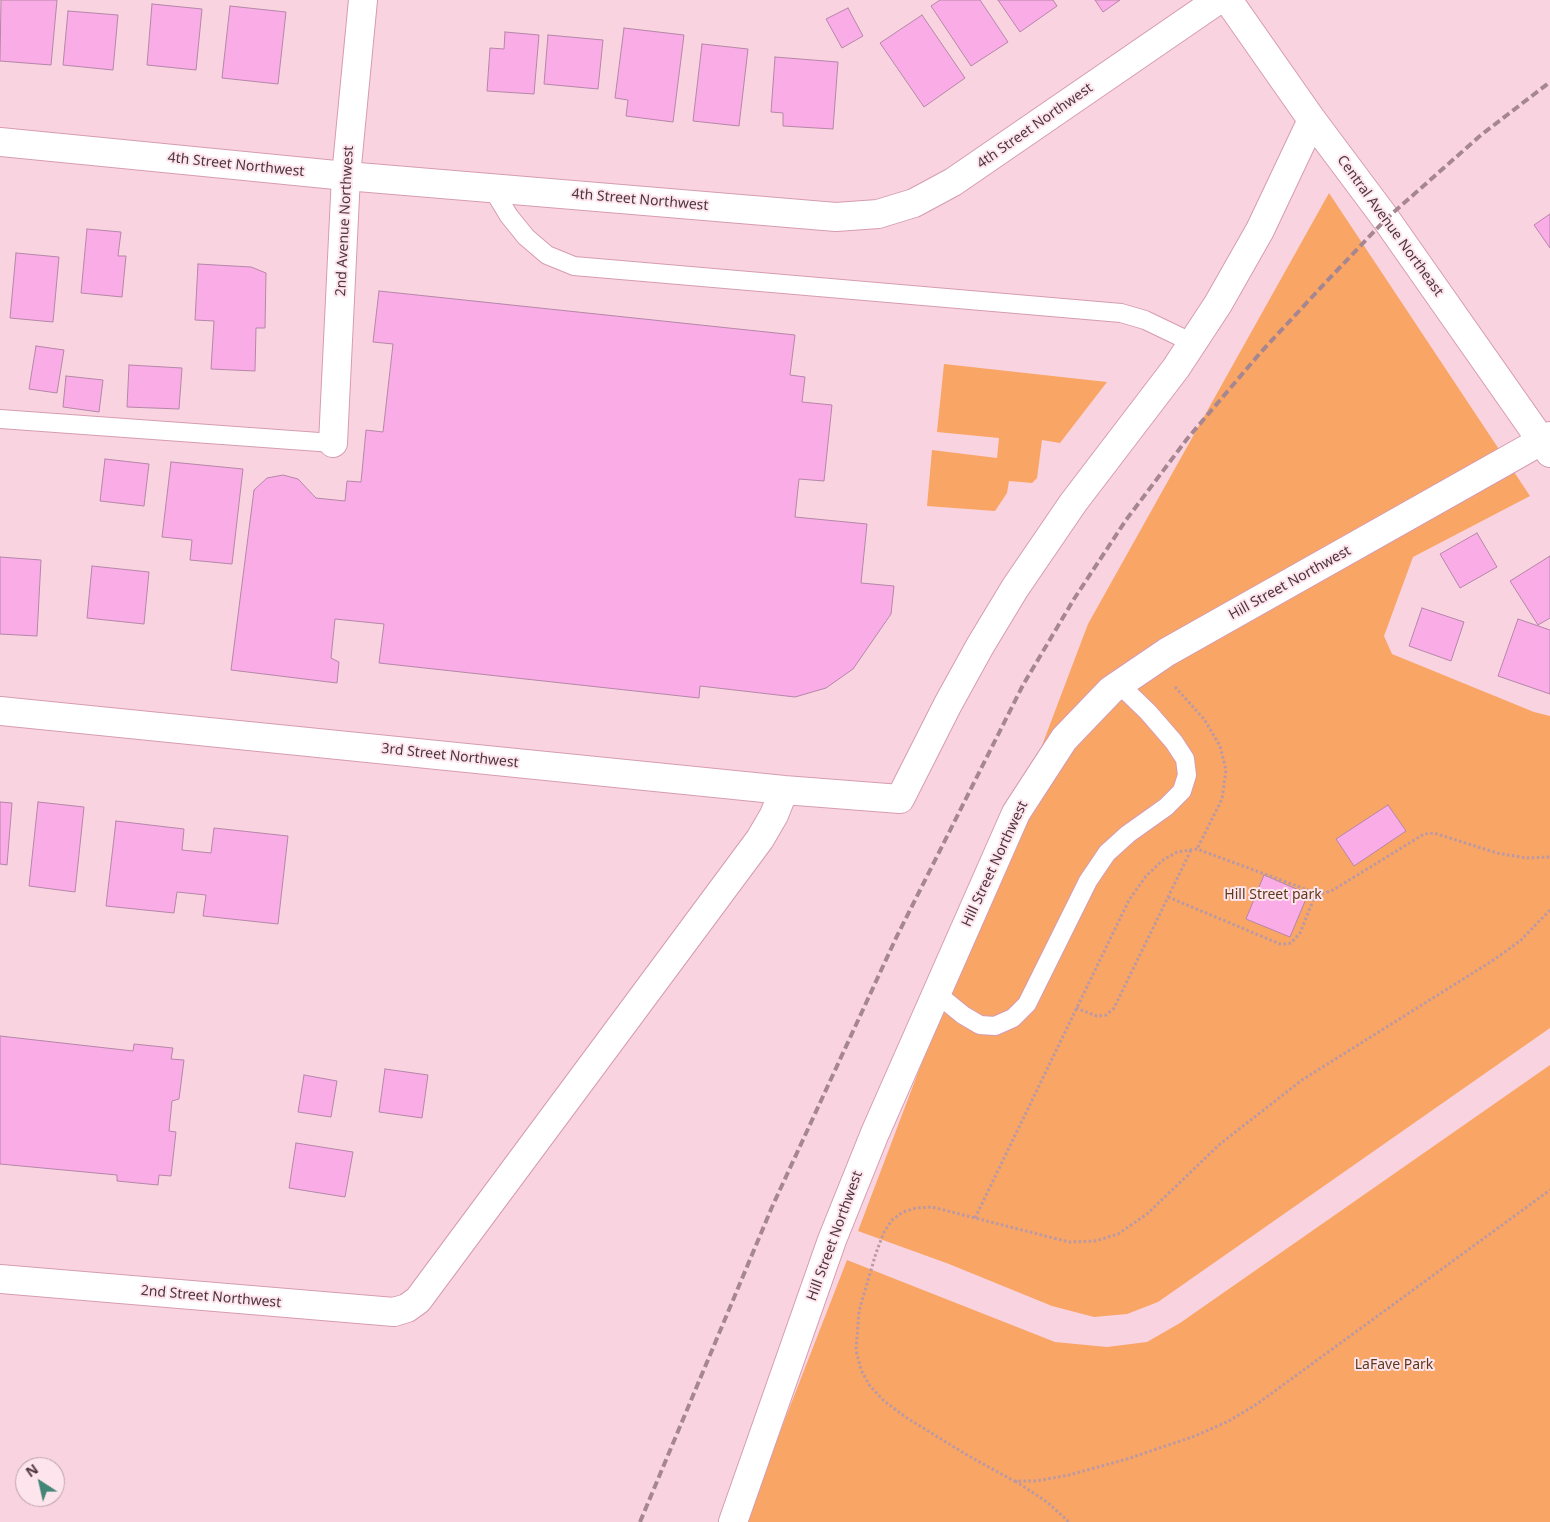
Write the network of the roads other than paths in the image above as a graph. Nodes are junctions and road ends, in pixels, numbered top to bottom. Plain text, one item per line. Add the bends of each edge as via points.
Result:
1 (363, 0) edge
2 (1218, 0) edge
3 (1228, 0) edge
4 (1312, 120) junction
5 (0, 142) edge
6 (346, 176) junction
7 (492, 188) junction
8 (1193, 343) junction
9 (0, 419) edge
10 (333, 443) joint
11 (1547, 444) edge
12 (1119, 684) junction
13 (0, 711) edge
14 (784, 790) junction
15 (936, 993) junction
16 (0, 1279) edge
17 (733, 1522) edge

1 - 6 street, 2nd Avenue Northwest
2 - 7 street, 4th Street Northwest via 953,182 914,203 878,214 836,216
3 - 4 street, Central Avenue Northeast
4 - 8 street via 1260,230
4 - 11 street, Central Avenue Northeast
5 - 6 street, 4th Street Northwest
6 - 7 street, 4th Street Northwest
6 - 10 street, 2nd Avenue Northwest
7 - 8 lane via 526,237 547,255 574,266 1121,313 1145,320
8 - 14 street, 3rd Street Northwest via 1073,503 1015,588 948,704 900,799
9 - 10 lane
11 - 12 street, Hill Street Northwest via 1167,652
12 - 15 street, Hill Street Northwest via 1064,739 1016,814
12 - 15 lane via 1174,742 1185,759 1187,775 1182,791 1107,853 1088,881 1026,1004 1013,1018 995,1026 980,1025
13 - 14 street, 3rd Street Northwest
14 - 16 street, 2nd Street Northwest via 760,839 418,1300 407,1308 394,1312
15 - 17 street, Hill Street Northwest via 853,1184

